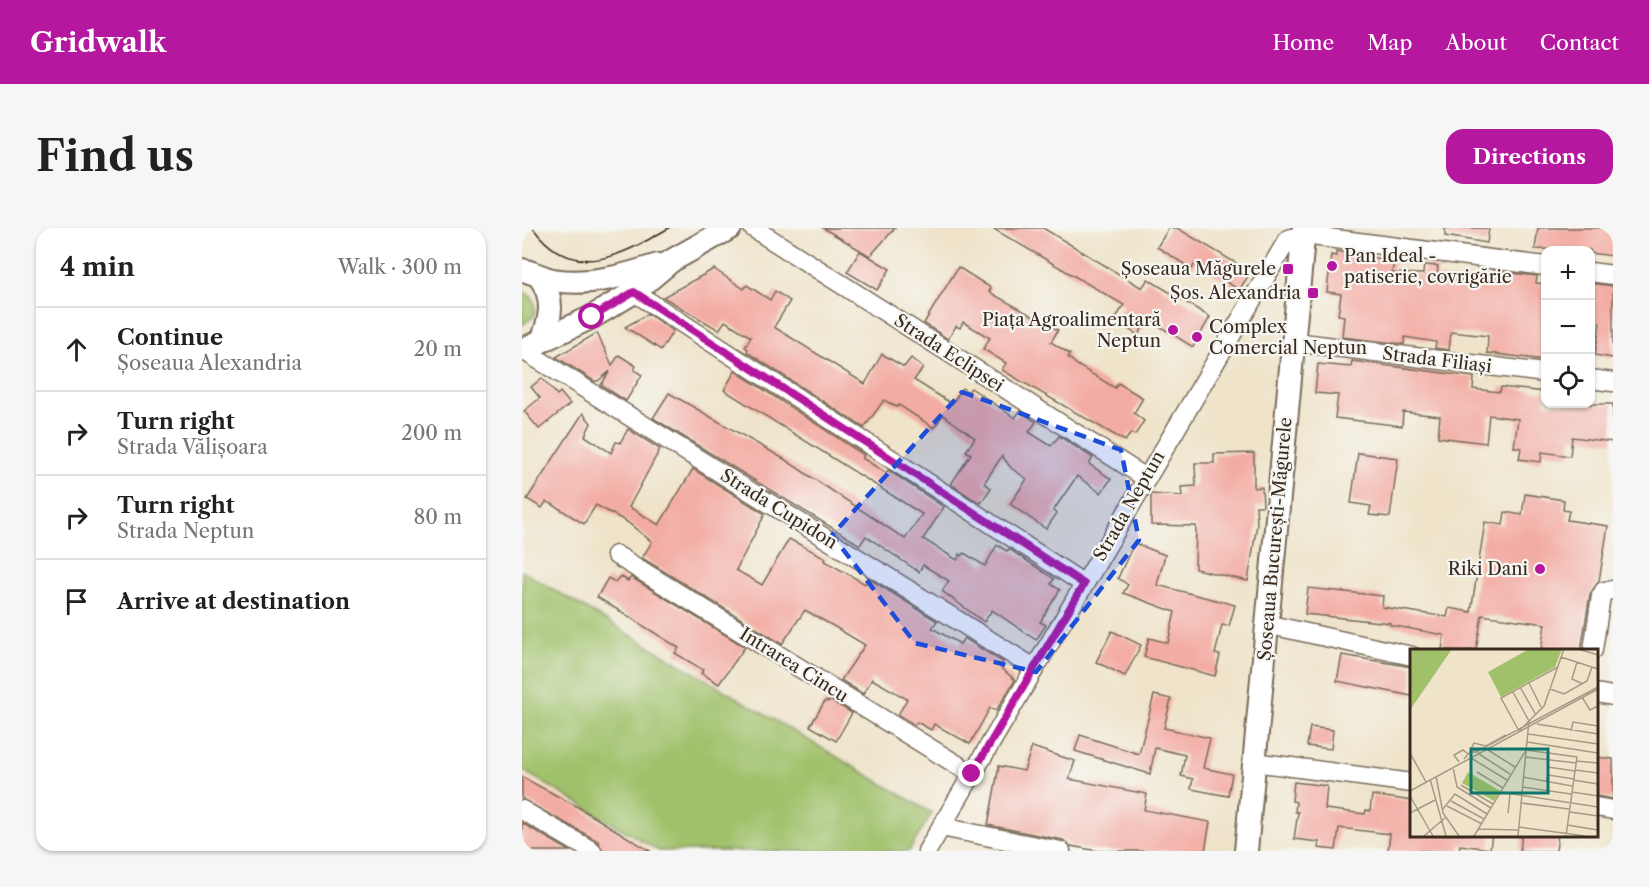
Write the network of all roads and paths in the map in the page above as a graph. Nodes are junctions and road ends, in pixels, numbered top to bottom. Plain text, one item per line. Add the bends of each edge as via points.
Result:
1 (730, 228) edge
2 (753, 228) edge
3 (1304, 231) edge
4 (671, 261) junction
5 (1541, 265) edge
6 (1595, 273) edge
7 (531, 274) edge
8 (1613, 275) edge
9 (634, 292) junction
10 (1294, 342) junction
11 (529, 347) edge
12 (1541, 373) edge
13 (1595, 380) edge
14 (1613, 382) edge
15 (1146, 478) junction
16 (616, 555) dead end
17 (1084, 584) junction
18 (1613, 590) edge
19 (1266, 624) junction
20 (1593, 649) edge
21 (1410, 656) edge
22 (1034, 668) junction
23 (1598, 693) edge
24 (1613, 696) edge
25 (1254, 762) junction
26 (972, 774) junction
27 (1410, 783) edge
28 (1598, 807) edge
29 (522, 810) edge
30 (1613, 810) edge
31 (941, 827) junction
32 (592, 851) edge
33 (927, 851) edge
34 (1061, 851) edge
35 (1246, 851) edge

1 - 4 main road
2 - 15 street, Strada Eclipsei
3 - 5 street
3 - 10 main road, Șoseaua București-Măgurele
3 - 15 street, Strada Neptun via 1282,245
4 - 7 main road via 606,280 575,282
4 - 9 main road
6 - 8 street
7 - 11 main road via 547,287 551,302 549,323
9 - 11 main road
9 - 17 street
10 - 12 street, Strada Filiași
10 - 19 main road, Șoseaua București-Măgurele
11 - 22 street, Strada Cupidon
13 - 14 street
15 - 17 street, Strada Neptun
16 - 26 street, Intrarea Cincu
17 - 22 street, Strada Neptun
18 - 20 street via 1604,591 1601,596
19 - 21 street
19 - 25 main road, Șoseaua București-Măgurele
22 - 26 street, Strada Neptun
23 - 24 street
25 - 27 street
25 - 35 main road, Șoseaua București-Măgurele
26 - 31 street, Strada Neptun
28 - 30 street
29 - 32 street
31 - 33 street, Strada Neptun
31 - 34 street

